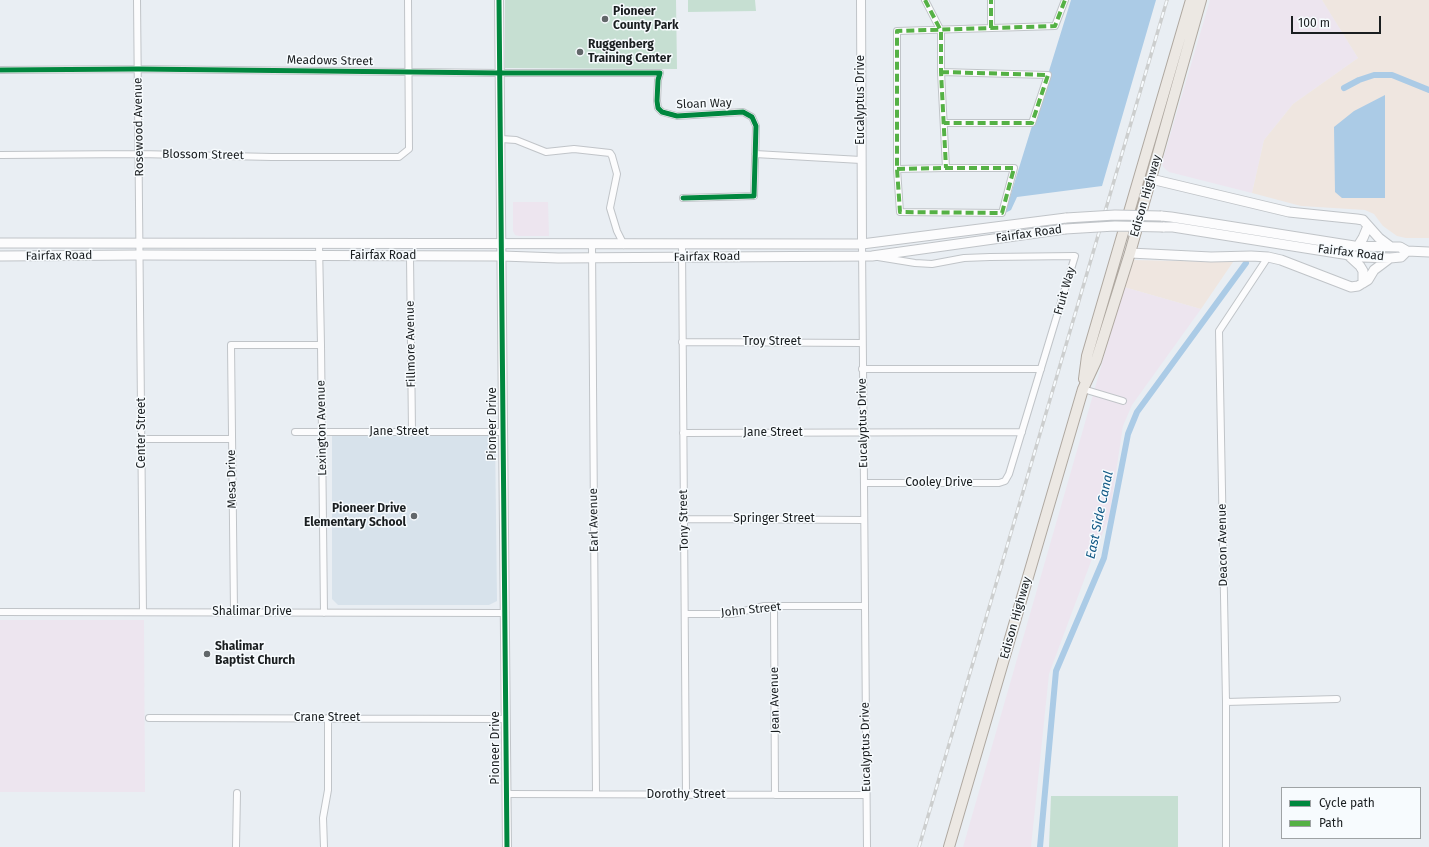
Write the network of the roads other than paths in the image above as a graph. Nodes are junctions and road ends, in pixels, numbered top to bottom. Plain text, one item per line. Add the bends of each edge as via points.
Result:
1 (137, 0) edge
2 (408, 0) edge
3 (499, 0) edge
4 (861, 0) edge
5 (925, 0) edge
6 (991, 0) edge
7 (1064, 0) edge
8 (1191, 0) edge
9 (1201, 0) edge
10 (991, 28) junction
11 (941, 31) junction
12 (138, 69) junction
13 (0, 70) edge
14 (409, 72) junction
15 (941, 72) junction
16 (500, 73) junction
17 (658, 108) joint
18 (944, 123) junction
19 (501, 139) junction
20 (139, 154) junction
21 (755, 154) junction
22 (0, 155) edge
23 (861, 160) junction
24 (946, 168) junction
25 (897, 169) junction
26 (1151, 179) junction
27 (683, 198) dead end
28 (1368, 226) junction
29 (0, 243) edge
30 (140, 244) junction
31 (319, 244) junction
32 (502, 244) junction
33 (862, 244) junction
34 (592, 245) junction
35 (624, 245) junction
36 (682, 245) junction
37 (1358, 246) junction
38 (1391, 247) junction
39 (1407, 251) junction
40 (1429, 252) edge
41 (1130, 253) junction
42 (1346, 254) junction
43 (140, 255) junction
44 (0, 256) edge
45 (319, 256) junction
46 (410, 256) junction
47 (502, 256) junction
48 (867, 256) junction
49 (682, 257) junction
50 (1268, 257) junction
51 (592, 258) junction
52 (1390, 258) junction
53 (1363, 283) junction
54 (682, 342) junction
55 (862, 343) junction
56 (321, 345) junction
57 (862, 369) junction
58 (1041, 369) junction
59 (1083, 389) junction
60 (1123, 400) dead end
61 (295, 432) dead end
62 (322, 432) junction
63 (412, 432) junction
64 (503, 432) junction
65 (1022, 432) junction
66 (683, 433) junction
67 (863, 433) junction
68 (142, 439) junction
69 (232, 439) junction
70 (1009, 474) joint
71 (864, 483) junction
72 (684, 519) junction
73 (864, 520) junction
74 (774, 606) junction
75 (865, 606) junction
76 (0, 612) edge
77 (143, 612) junction
78 (234, 612) junction
79 (324, 613) junction
80 (504, 613) junction
81 (684, 614) junction
82 (1337, 699) dead end
83 (1226, 702) junction
84 (149, 718) dead end
85 (328, 718) junction
86 (506, 719) junction
87 (237, 793) dead end
88 (506, 794) junction
89 (596, 794) junction
90 (686, 794) junction
91 (775, 795) junction
92 (866, 795) junction
93 (236, 847) edge
94 (324, 847) edge
95 (507, 847) edge
96 (867, 847) edge
97 (949, 847) edge
98 (1226, 847) edge

1 - 12 street, Rosewood Avenue
2 - 14 street
3 - 16 street, Pioneer Drive
4 - 23 street, Eucalyptus Drive
5 - 11 street
6 - 10 street
7 - 10 street via 1055,26
8 - 59 main road, Edison Highway via 1087,356
9 - 26 main road, Edison Highway
10 - 11 street
11 - 15 street
11 - 25 street via 897,31
12 - 13 street, Meadows Street
12 - 14 street, Meadows Street
12 - 20 street, Rosewood Avenue
14 - 16 street, Meadows Street
14 - 20 street, Blossom Street via 409,149 399,157
15 - 18 street
15 - 18 street via 1048,75 1032,123
16 - 17 street, Meadows Street via 660,73
16 - 19 street, Pioneer Drive
17 - 21 street, Sloan Way via 666,114 677,116 743,112 752,118 756,126
18 - 24 street
19 - 32 street, Pioneer Drive
19 - 35 street via 516,140 546,152 574,149 610,153 617,174 610,208
20 - 22 street, Blossom Street
20 - 30 street, Rosewood Avenue
21 - 23 street
21 - 27 street via 754,196
23 - 33 street, Eucalyptus Drive
24 - 25 street
24 - 25 street via 1014,168 1002,213 900,212
26 - 28 main road via 1289,212 1357,218
26 - 41 main road, Edison Highway
28 - 37 main road
28 - 38 main road
29 - 30 main road, Fairfax Road
30 - 31 main road, Fairfax Road
30 - 43 street, Rosewood Avenue
31 - 32 main road, Fairfax Road
31 - 45 street, Lexington Avenue
32 - 34 main road, Fairfax Road
32 - 47 street, Pioneer Drive
33 - 36 main road, Fairfax Road
33 - 37 main road, Fairfax Road, bridge via 1066,218 1115,215 1171,217
33 - 48 street, Eucalyptus Drive
34 - 35 main road, Fairfax Road
34 - 51 street, Earl Avenue
35 - 36 main road, Fairfax Road
36 - 49 street, Tony Street
37 - 38 main road, Fairfax Road
38 - 39 main road, Fairfax Road via 1400,247
39 - 40 main road, Fairfax Road
39 - 52 main road, Fairfax Road via 1401,257
41 - 50 main road
41 - 59 main road, Edison Highway via 1096,361
42 - 48 main road, Fairfax Road, bridge via 1173,227 1115,226 1065,229
42 - 52 main road, Fairfax Road
42 - 53 main road via 1363,271
43 - 44 main road, Fairfax Road
43 - 45 main road, Fairfax Road
43 - 68 street, Center Street
45 - 46 main road, Fairfax Road
45 - 56 street, Lexington Avenue
46 - 47 main road, Fairfax Road
46 - 63 street, Fillmore Avenue
47 - 51 main road, Fairfax Road
47 - 64 street, Pioneer Drive
48 - 49 main road, Fairfax Road
48 - 55 street, Eucalyptus Drive
48 - 58 street, Fruit Way via 915,264 932,264 964,258 1075,256
49 - 51 main road, Fairfax Road
49 - 54 street, Tony Street
50 - 53 main road via 1345,286 1358,286
50 - 83 street, Deacon Avenue via 1219,331
51 - 89 street, Earl Avenue
52 - 53 main road via 1374,270
54 - 55 street, Troy Street
54 - 66 street, Tony Street
55 - 57 street, Eucalyptus Drive
56 - 62 street, Lexington Avenue
56 - 69 street, Mesa Drive via 231,345
57 - 58 street
57 - 67 street, Eucalyptus Drive
58 - 65 street, Fruit Way
59 - 60 street
59 - 97 main road, Edison Highway
61 - 62 street, Jane Street
62 - 63 street, Jane Street
62 - 79 street, Lexington Avenue
63 - 64 street, Jane Street
64 - 80 street, Pioneer Drive
65 - 67 street, Jane Street
65 - 70 street, Fruit Way
66 - 67 street, Jane Street
66 - 72 street, Tony Street
67 - 71 street, Eucalyptus Drive
68 - 69 street
68 - 77 street, Center Street
69 - 78 street, Mesa Drive
70 - 71 street, Cooley Drive via 1005,481 999,483
71 - 73 street, Eucalyptus Drive
72 - 73 street, Springer Street
72 - 81 street, Tony Street
73 - 75 street, Eucalyptus Drive
74 - 75 street, John Street
74 - 81 street, John Street via 732,614
74 - 91 street, Jean Avenue
75 - 92 street, Eucalyptus Drive
76 - 77 street, Shalimar Drive
77 - 78 street, Shalimar Drive
78 - 79 street, Shalimar Drive
79 - 80 street, Shalimar Drive
80 - 86 street, Pioneer Drive
81 - 90 street, Tony Street
82 - 83 street
83 - 98 street, Deacon Avenue
84 - 85 street, Crane Street
85 - 86 street, Crane Street
85 - 94 street via 328,790 323,818
86 - 88 street, Pioneer Drive
87 - 93 street
88 - 89 street, Dorothy Street
88 - 95 street, Pioneer Drive
89 - 90 street, Dorothy Street
90 - 91 street, Dorothy Street
91 - 92 street, Dorothy Street
92 - 96 street, Eucalyptus Drive

